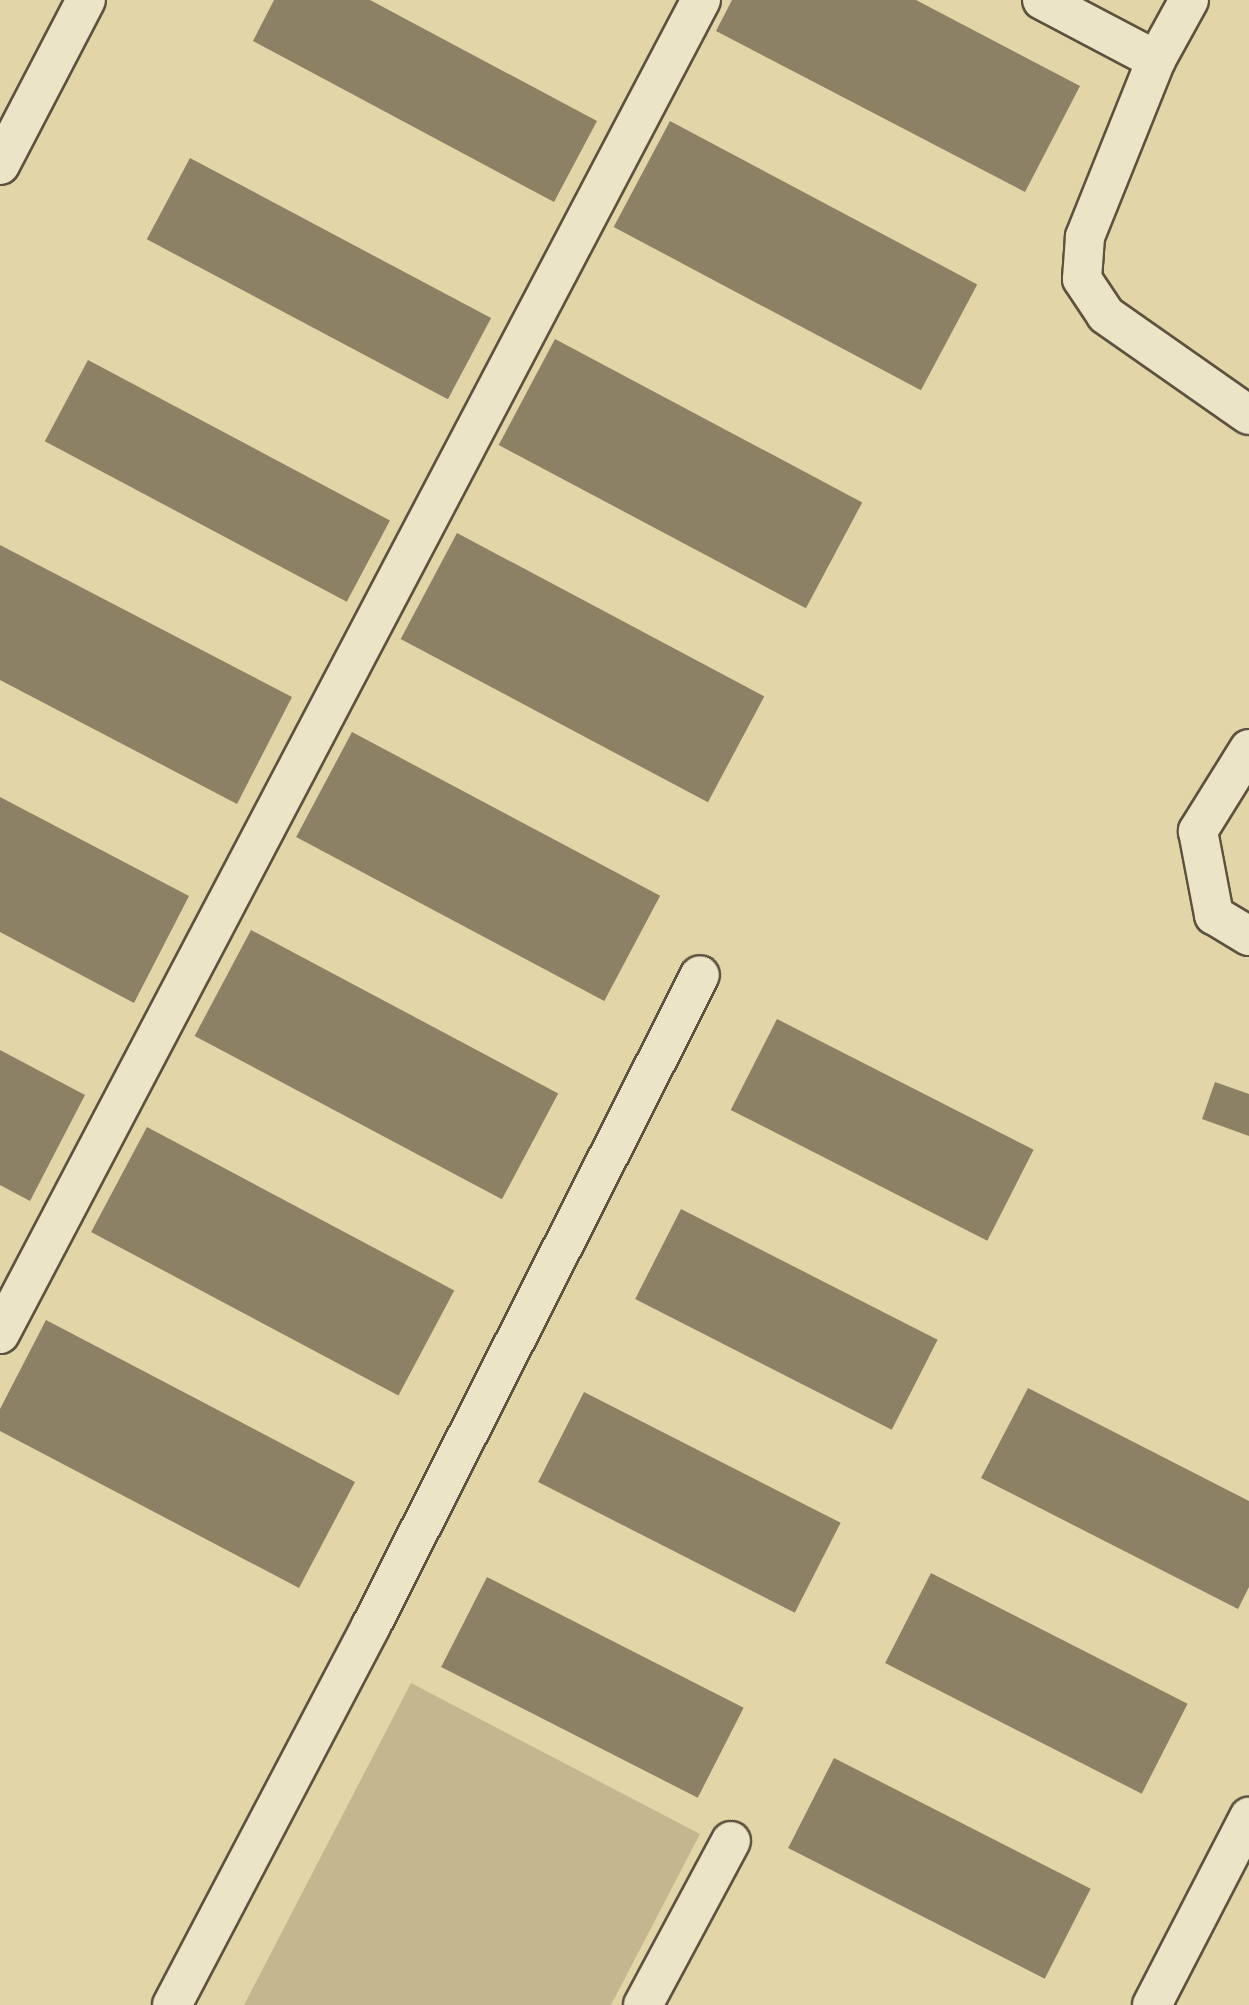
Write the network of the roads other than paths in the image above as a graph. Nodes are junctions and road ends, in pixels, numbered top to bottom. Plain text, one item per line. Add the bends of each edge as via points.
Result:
1 (86, 0) edge
2 (701, 0) edge
3 (1042, 0) edge
4 (1189, 0) edge
5 (1156, 60) junction
6 (0, 165) edge
7 (1249, 415) edge
8 (1249, 748) edge
9 (1249, 936) edge
10 (700, 975) dead end
11 (0, 1334) edge
12 (1249, 1817) edge
13 (731, 1841) dead end
14 (172, 2005) edge
15 (643, 2005) edge
16 (1152, 2005) edge

1 - 6 street
2 - 11 street
3 - 5 street
4 - 5 street
5 - 7 street via 1085,237 1082,279 1106,315
8 - 9 street via 1198,831 1214,915
10 - 14 street via 371,1626
12 - 16 street
13 - 15 street

